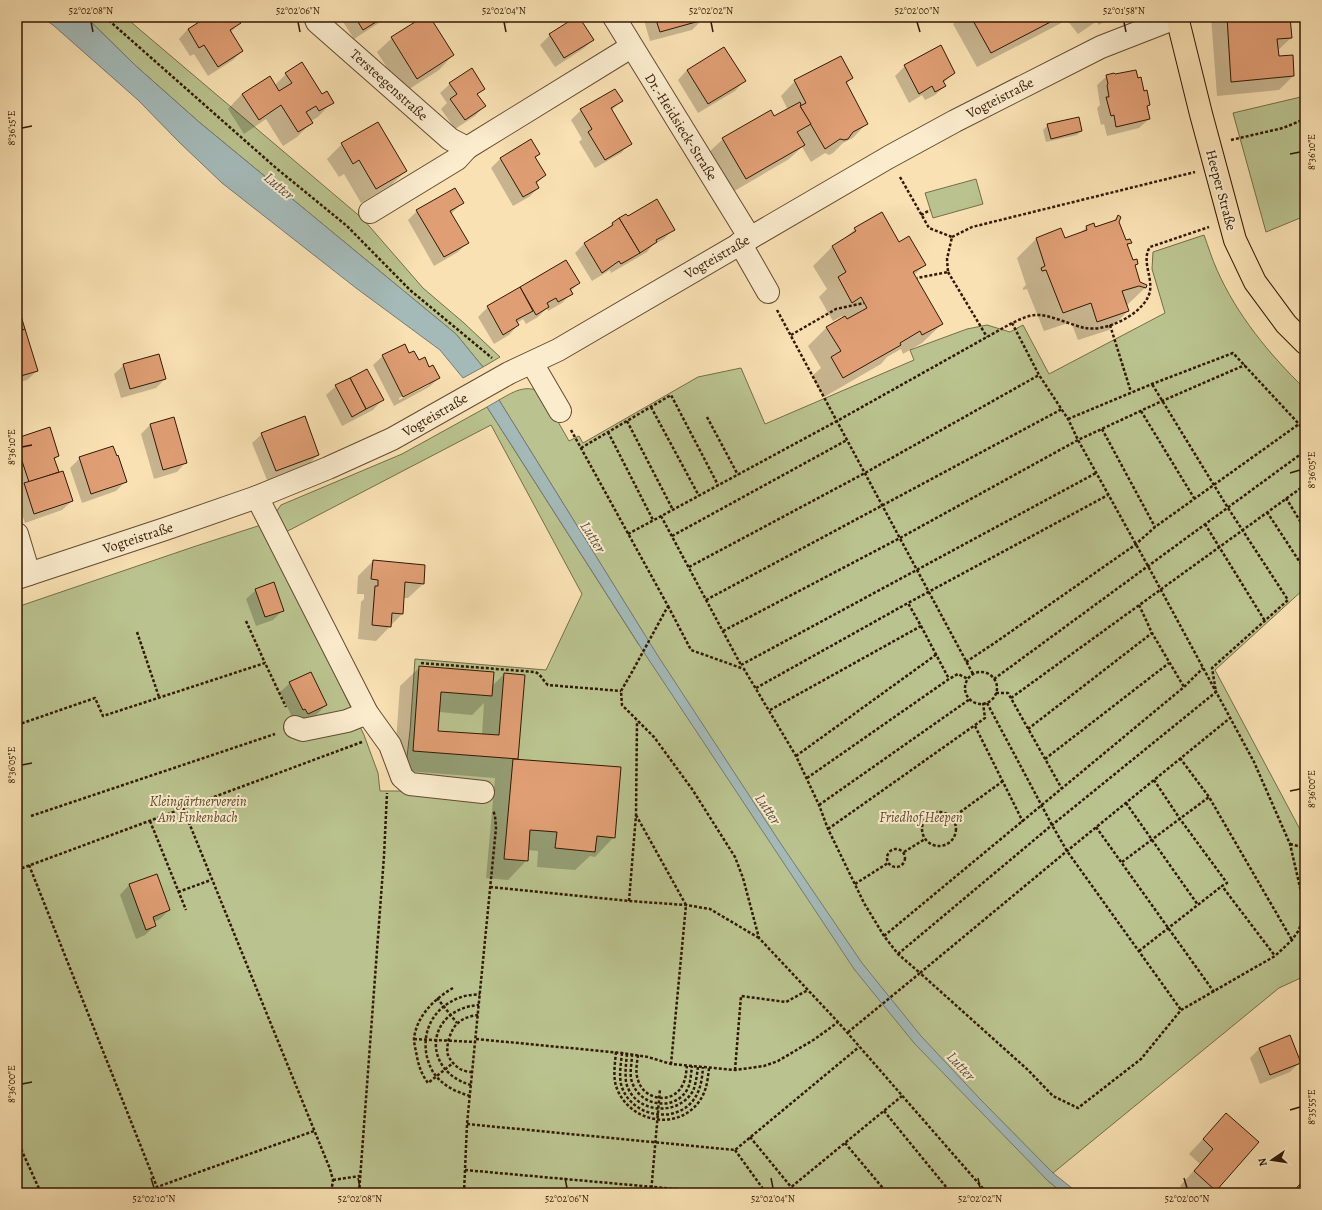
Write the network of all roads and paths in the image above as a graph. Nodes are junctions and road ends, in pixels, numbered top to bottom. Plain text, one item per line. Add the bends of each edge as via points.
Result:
1 (105, 17) edge
2 (315, 17) edge
3 (614, 17) edge
4 (1178, 17) edge
5 (631, 47) junction
6 (1305, 119) edge
7 (1209, 145) junction
8 (467, 148) junction
9 (889, 157) junction
10 (1215, 167) junction
11 (930, 210) dead end
12 (370, 212) dead end
13 (921, 214) junction
14 (1229, 221) junction
15 (952, 237) junction
16 (745, 240) junction
17 (948, 272) junction
18 (917, 278) dead end
19 (768, 292) joint
20 (864, 303) dead end
21 (1012, 323) junction
22 (1110, 325) junction
23 (791, 335) junction
24 (987, 337) junction
25 (1305, 344) edge
26 (532, 363) junction
27 (1245, 365) junction
28 (509, 373) junction
29 (1039, 375) junction
30 (1152, 384) junction
31 (1131, 392) junction
32 (1162, 401) junction
33 (651, 407) junction
34 (1062, 409) junction
35 (560, 411) joint
36 (1141, 411) junction
37 (707, 416) dead end
38 (1068, 419) junction
39 (627, 421) junction
40 (837, 421) junction
41 (1299, 424) junction
42 (1102, 429) junction
43 (608, 432) junction
44 (1305, 433) edge
45 (847, 440) junction
46 (1078, 440) junction
47 (581, 448) junction
48 (1305, 451) edge
49 (865, 473) junction
50 (1096, 473) junction
51 (738, 475) junction
52 (1213, 484) junction
53 (1305, 485) edge
54 (718, 486) junction
55 (1108, 495) junction
56 (699, 496) junction
57 (257, 497) junction
58 (1194, 498) junction
59 (1286, 498) junction
60 (882, 505) junction
61 (1228, 508) junction
62 (673, 510) junction
63 (1267, 512) junction
64 (661, 516) junction
65 (653, 520) junction
66 (1205, 524) junction
67 (1154, 527) junction
68 (1305, 528) edge
69 (1242, 530) junction
70 (17, 534) edge
71 (628, 534) junction
72 (672, 536) junction
73 (900, 538) junction
74 (1135, 544) junction
75 (1220, 546) junction
76 (1148, 566) junction
77 (689, 567) junction
78 (917, 570) junction
79 (1305, 570) edge
80 (23, 576) edge
81 (1160, 590) junction
82 (929, 592) junction
83 (706, 600) junction
84 (908, 603) junction
85 (1139, 605) junction
86 (668, 606) junction
87 (246, 621) dead end
88 (1265, 621) junction
89 (921, 626) junction
90 (723, 631) junction
91 (137, 632) dead end
92 (1152, 633) junction
93 (936, 654) junction
94 (966, 662) junction
95 (265, 663) junction
96 (421, 663) dead end
97 (1169, 663) junction
98 (741, 665) junction
99 (1204, 668) junction
100 (744, 669) junction
101 (973, 674) junction
102 (949, 679) junction
103 (968, 679) junction
104 (994, 679) junction
105 (756, 688) junction
106 (1184, 688) junction
107 (620, 691) junction
108 (1216, 692) junction
109 (996, 693) junction
110 (159, 697) junction
111 (1011, 698) junction
112 (970, 699) junction
113 (985, 703) junction
114 (770, 710) junction
115 (1230, 718) junction
116 (637, 720) junction
117 (372, 721) junction
118 (17, 725) edge
119 (975, 726) junction
120 (295, 727) junction
121 (1028, 729) junction
122 (796, 756) junction
123 (1180, 758) junction
124 (1045, 759) junction
125 (807, 778) junction
126 (1154, 780) junction
127 (1003, 781) junction
128 (410, 784) junction
129 (1062, 789) junction
130 (483, 792) joint
131 (1209, 797) junction
132 (1126, 803) junction
133 (819, 805) junction
134 (1042, 806) junction
135 (183, 808) junction
136 (636, 815) junction
137 (31, 816) dead end
138 (952, 818) junction
139 (1180, 819) junction
140 (150, 821) junction
141 (1023, 822) junction
142 (1052, 825) junction
143 (1096, 827) junction
144 (828, 830) junction
145 (925, 839) junction
146 (1152, 840) junction
147 (1290, 844) junction
148 (1305, 848) edge
149 (1067, 851) junction
150 (904, 852) junction
151 (1122, 862) junction
152 (888, 863) junction
153 (29, 866) junction
154 (17, 870) edge
155 (211, 880) junction
156 (855, 884) junction
157 (1222, 886) junction
158 (490, 887) junction
159 (178, 892) junction
160 (629, 901) junction
161 (686, 905) junction
162 (1198, 905) junction
163 (186, 910) dead end
164 (1169, 928) junction
165 (884, 936) junction
166 (760, 938) junction
167 (1292, 940) junction
168 (1139, 951) junction
169 (898, 954) junction
170 (1275, 956) junction
171 (920, 973) junction
172 (453, 988) dead end
173 (808, 990) junction
174 (1214, 992) junction
175 (480, 994) junction
176 (437, 998) junction
177 (479, 1005) junction
178 (444, 1007) junction
179 (1181, 1010) junction
180 (450, 1014) junction
181 (478, 1015) junction
182 (838, 1022) junction
183 (457, 1024) junction
184 (847, 1033) junction
185 (414, 1039) junction
186 (425, 1039) junction
187 (436, 1040) junction
188 (449, 1040) junction
189 (475, 1041) junction
190 (859, 1047) junction
191 (616, 1052) junction
192 (622, 1053) junction
193 (627, 1054) junction
194 (632, 1054) junction
195 (638, 1055) junction
196 (453, 1063) junction
197 (671, 1064) junction
198 (687, 1066) junction
199 (692, 1066) junction
200 (698, 1067) junction
201 (703, 1067) junction
202 (709, 1068) junction
203 (446, 1070) junction
204 (735, 1070) junction
205 (472, 1072) junction
206 (437, 1076) junction
207 (471, 1085) junction
208 (660, 1089) dead end
209 (470, 1096) junction
210 (902, 1096) junction
211 (659, 1098) junction
212 (658, 1104) junction
213 (658, 1109) junction
214 (884, 1111) junction
215 (658, 1114) junction
216 (657, 1120) junction
217 (467, 1124) junction
218 (314, 1131) junction
219 (750, 1137) junction
220 (17, 1140) edge
221 (655, 1142) junction
222 (845, 1143) junction
223 (735, 1150) junction
224 (464, 1170) junction
225 (360, 1176) junction
226 (333, 1180) junction
227 (651, 1186) junction
228 (791, 1187) junction
229 (157, 1188) junction
230 (41, 1193) edge
231 (159, 1193) edge
232 (331, 1193) edge
233 (359, 1193) edge
234 (464, 1193) edge
235 (651, 1193) edge
236 (699, 1193) edge
237 (766, 1193) edge
238 (784, 1193) edge
239 (796, 1193) edge
240 (887, 1193) edge
241 (951, 1193) edge
242 (987, 1193) edge

1 - 28 path via 258,153 346,226 410,290
2 - 8 street, Tersteegenstraße via 317,22 450,140
3 - 5 street, Dr.-Heidsieck-Straße
4 - 7 main road, Heeper Straße
4 - 9 street, Vogteistraße via 1088,54
5 - 8 street
5 - 16 street, Dr.-Heidsieck-Straße
6 - 7 path via 1283,128
7 - 10 main road, Heeper Straße
8 - 12 street via 457,159
9 - 13 path
9 - 16 street, Vogteistraße
10 - 14 main road, Heeper Straße
10 - 15 path via 972,228
11 - 13 path
13 - 15 path via 929,228
14 - 22 path via 1150,247 1146,252 1151,288 1148,298 1125,320
14 - 25 main road, Heeper Straße via 1255,282 1286,324
15 - 17 path via 947,259
16 - 19 street, Dr.-Heidsieck-Straße
16 - 26 street, Vogteistraße
17 - 18 path
17 - 24 path
19 - 23 path
20 - 23 path via 836,309
21 - 22 path via 1027,316 1041,315 1086,328
21 - 24 path
21 - 29 path
22 - 31 path
23 - 40 path
24 - 40 path
26 - 28 street, Vogteistraße
26 - 35 street
27 - 30 path via 1233,353
27 - 32 path
27 - 41 path
28 - 57 street, Vogteistraße via 392,439
29 - 34 path
29 - 49 path
30 - 31 path
30 - 32 path
31 - 38 path
32 - 36 path
32 - 52 path
33 - 39 path
33 - 54 path via 671,395
33 - 56 path
34 - 38 path
34 - 60 path
35 - 47 path
36 - 42 path
36 - 58 path
37 - 51 path
38 - 46 path
39 - 43 path
39 - 62 path
40 - 45 path
40 - 51 path
41 - 44 path
41 - 52 path
42 - 46 path
42 - 67 path
43 - 47 path
43 - 65 path
45 - 49 path
45 - 72 path
46 - 50 path
46 - 73 path
47 - 71 path
48 - 61 path
49 - 60 path
49 - 77 path
50 - 55 path
50 - 78 path
51 - 54 path
52 - 58 path
52 - 61 path
53 - 59 path
54 - 56 path
55 - 74 path
55 - 82 path
56 - 62 path
57 - 80 street, Vogteistraße
57 - 117 street
58 - 67 path
59 - 63 path
59 - 68 path
60 - 73 path
60 - 83 path
61 - 66 path
61 - 69 path
62 - 64 path
63 - 69 path
63 - 79 path
64 - 65 path
64 - 72 path
65 - 71 path
66 - 75 path
66 - 76 path
67 - 74 path
69 - 75 path
69 - 88 path via 1288,600
70 - 80 street
71 - 86 path
72 - 77 path
73 - 78 path
73 - 90 path
74 - 76 path
74 - 94 path
75 - 81 path
75 - 88 path
76 - 81 path
76 - 104 path
77 - 83 path
78 - 82 path
78 - 98 path
81 - 85 path
81 - 99 path
82 - 84 path
82 - 94 path
83 - 90 path
84 - 89 path
84 - 105 path
85 - 92 path
85 - 111 path
86 - 100 path via 691,650
86 - 107 path
87 - 95 path
88 - 108 path via 1212,668
89 - 93 path
89 - 114 path
90 - 98 path
91 - 110 path
92 - 97 path
92 - 121 path
93 - 102 path
93 - 122 path
94 - 101 path
95 - 110 path
95 - 120 path
96 - 107 path via 535,672 539,673 548,685
97 - 106 path
97 - 124 path
98 - 100 path
99 - 106 path
99 - 108 path
100 - 105 path
101 - 103 path
101 - 104 path via 987,673
102 - 103 path via 958,674
102 - 125 path
103 - 112 path via 966,689
104 - 109 path
105 - 114 path
106 - 129 path
107 - 116 path via 622,705
108 - 115 path
108 - 142 path
109 - 111 path via 1008,693
109 - 113 path
110 - 118 path via 103,716 95,698
111 - 121 path
112 - 113 path
112 - 133 path
113 - 119 path via 985,718
113 - 134 path
114 - 122 path
115 - 123 path
115 - 147 path via 1254,762
116 - 136 path
116 - 166 path via 654,737 692,789 735,857
117 - 120 street via 347,721 303,730
117 - 128 street via 390,745 402,777
117 - 135 path via 363,741 358,744
119 - 127 path
119 - 144 path
120 - 137 path
121 - 124 path
122 - 125 path
123 - 126 path
123 - 131 path
124 - 129 path
125 - 133 path
126 - 132 path
126 - 139 path
127 - 138 path
127 - 141 path
128 - 130 street
128 - 225 path via 387,791
129 - 134 path
130 - 158 path via 490,802 496,822
131 - 139 path
131 - 167 path
132 - 143 path
132 - 146 path
133 - 144 path
134 - 141 path
134 - 142 path
135 - 140 path
135 - 155 path
136 - 160 path
136 - 161 path
138 - 145 path via 941,812 928,816 922,827
138 - 145 path via 957,830 952,842 936,846
139 - 146 path
139 - 157 path via 1227,883
140 - 153 path
140 - 159 path
141 - 165 path
142 - 149 path
142 - 169 path
143 - 149 path
143 - 151 path
144 - 156 path
145 - 150 path
146 - 151 path
146 - 162 path
147 - 148 path
147 - 167 path via 1303,908 1299,930
149 - 168 path
149 - 171 path
150 - 152 path via 896,848 889,852 886,859
150 - 152 path via 904,864 900,867 893,867
151 - 164 path
152 - 156 path
153 - 154 path
153 - 229 path
155 - 159 path
155 - 218 path
156 - 165 path
157 - 162 path
157 - 170 path
158 - 160 path
158 - 175 path
159 - 163 path
160 - 161 path
161 - 166 path via 710,909
161 - 197 path
162 - 164 path
164 - 168 path
164 - 174 path
165 - 169 path
166 - 173 path
167 - 170 path
168 - 179 path
169 - 171 path
170 - 174 path
171 - 179 path via 1028,1070 1053,1096 1078,1108 1141,1059
171 - 184 path
172 - 176 path
173 - 182 path
173 - 204 path via 786,1002 741,996
174 - 179 path
175 - 177 path
175 - 178 path via 459,998
176 - 178 path
176 - 185 path via 426,1010
177 - 180 path via 462,1008
177 - 181 path
178 - 180 path
178 - 186 path via 435,1015 426,1031
180 - 183 path
180 - 187 path
181 - 183 path via 470,1016
181 - 189 path
182 - 184 path
182 - 204 path via 778,1061 764,1066
183 - 188 path via 451,1031
184 - 190 path
185 - 186 path
185 - 206 path via 419,1065 428,1083
186 - 187 path
186 - 206 path via 431,1069
187 - 188 path
187 - 203 path via 441,1064
188 - 189 path
188 - 196 path via 447,1054
189 - 191 path
189 - 205 path
190 - 210 path
190 - 219 path
191 - 192 path
191 - 216 path via 614,1069 616,1085 622,1100 634,1112 648,1119
192 - 193 path
192 - 215 path via 621,1084 627,1097 637,1107 650,1114
193 - 194 path
193 - 213 path via 626,1083 632,1094 640,1103
194 - 195 path
194 - 212 path via 632,1081 636,1091 643,1098
195 - 197 path
195 - 211 path via 637,1080 647,1094
196 - 203 path
196 - 205 path via 461,1070
197 - 198 path
198 - 199 path
198 - 211 path via 683,1085 678,1092
199 - 200 path
199 - 212 path via 688,1088 682,1096 673,1102
200 - 201 path
200 - 213 path via 693,1090 686,1100 675,1106
201 - 202 path
201 - 215 path via 698,1092 690,1104 678,1112
202 - 204 path
202 - 216 path via 703,1095 693,1108 680,1117
203 - 206 path
203 - 207 path via 452,1077
205 - 207 path
206 - 209 path via 444,1084
207 - 209 path
208 - 211 path
209 - 217 path
210 - 214 path
210 - 242 path
211 - 212 path
212 - 213 path
213 - 215 path
214 - 222 path
214 - 241 path
215 - 216 path
216 - 221 path
217 - 221 path
217 - 224 path
218 - 226 path
218 - 229 path
219 - 223 path
219 - 228 path
220 - 230 path
221 - 223 path
221 - 227 path
222 - 228 path
222 - 240 path
223 - 237 path
224 - 227 path
224 - 234 path
225 - 226 path
225 - 233 path
226 - 232 path
227 - 235 path
227 - 236 path
228 - 238 path
228 - 239 path
229 - 231 path

